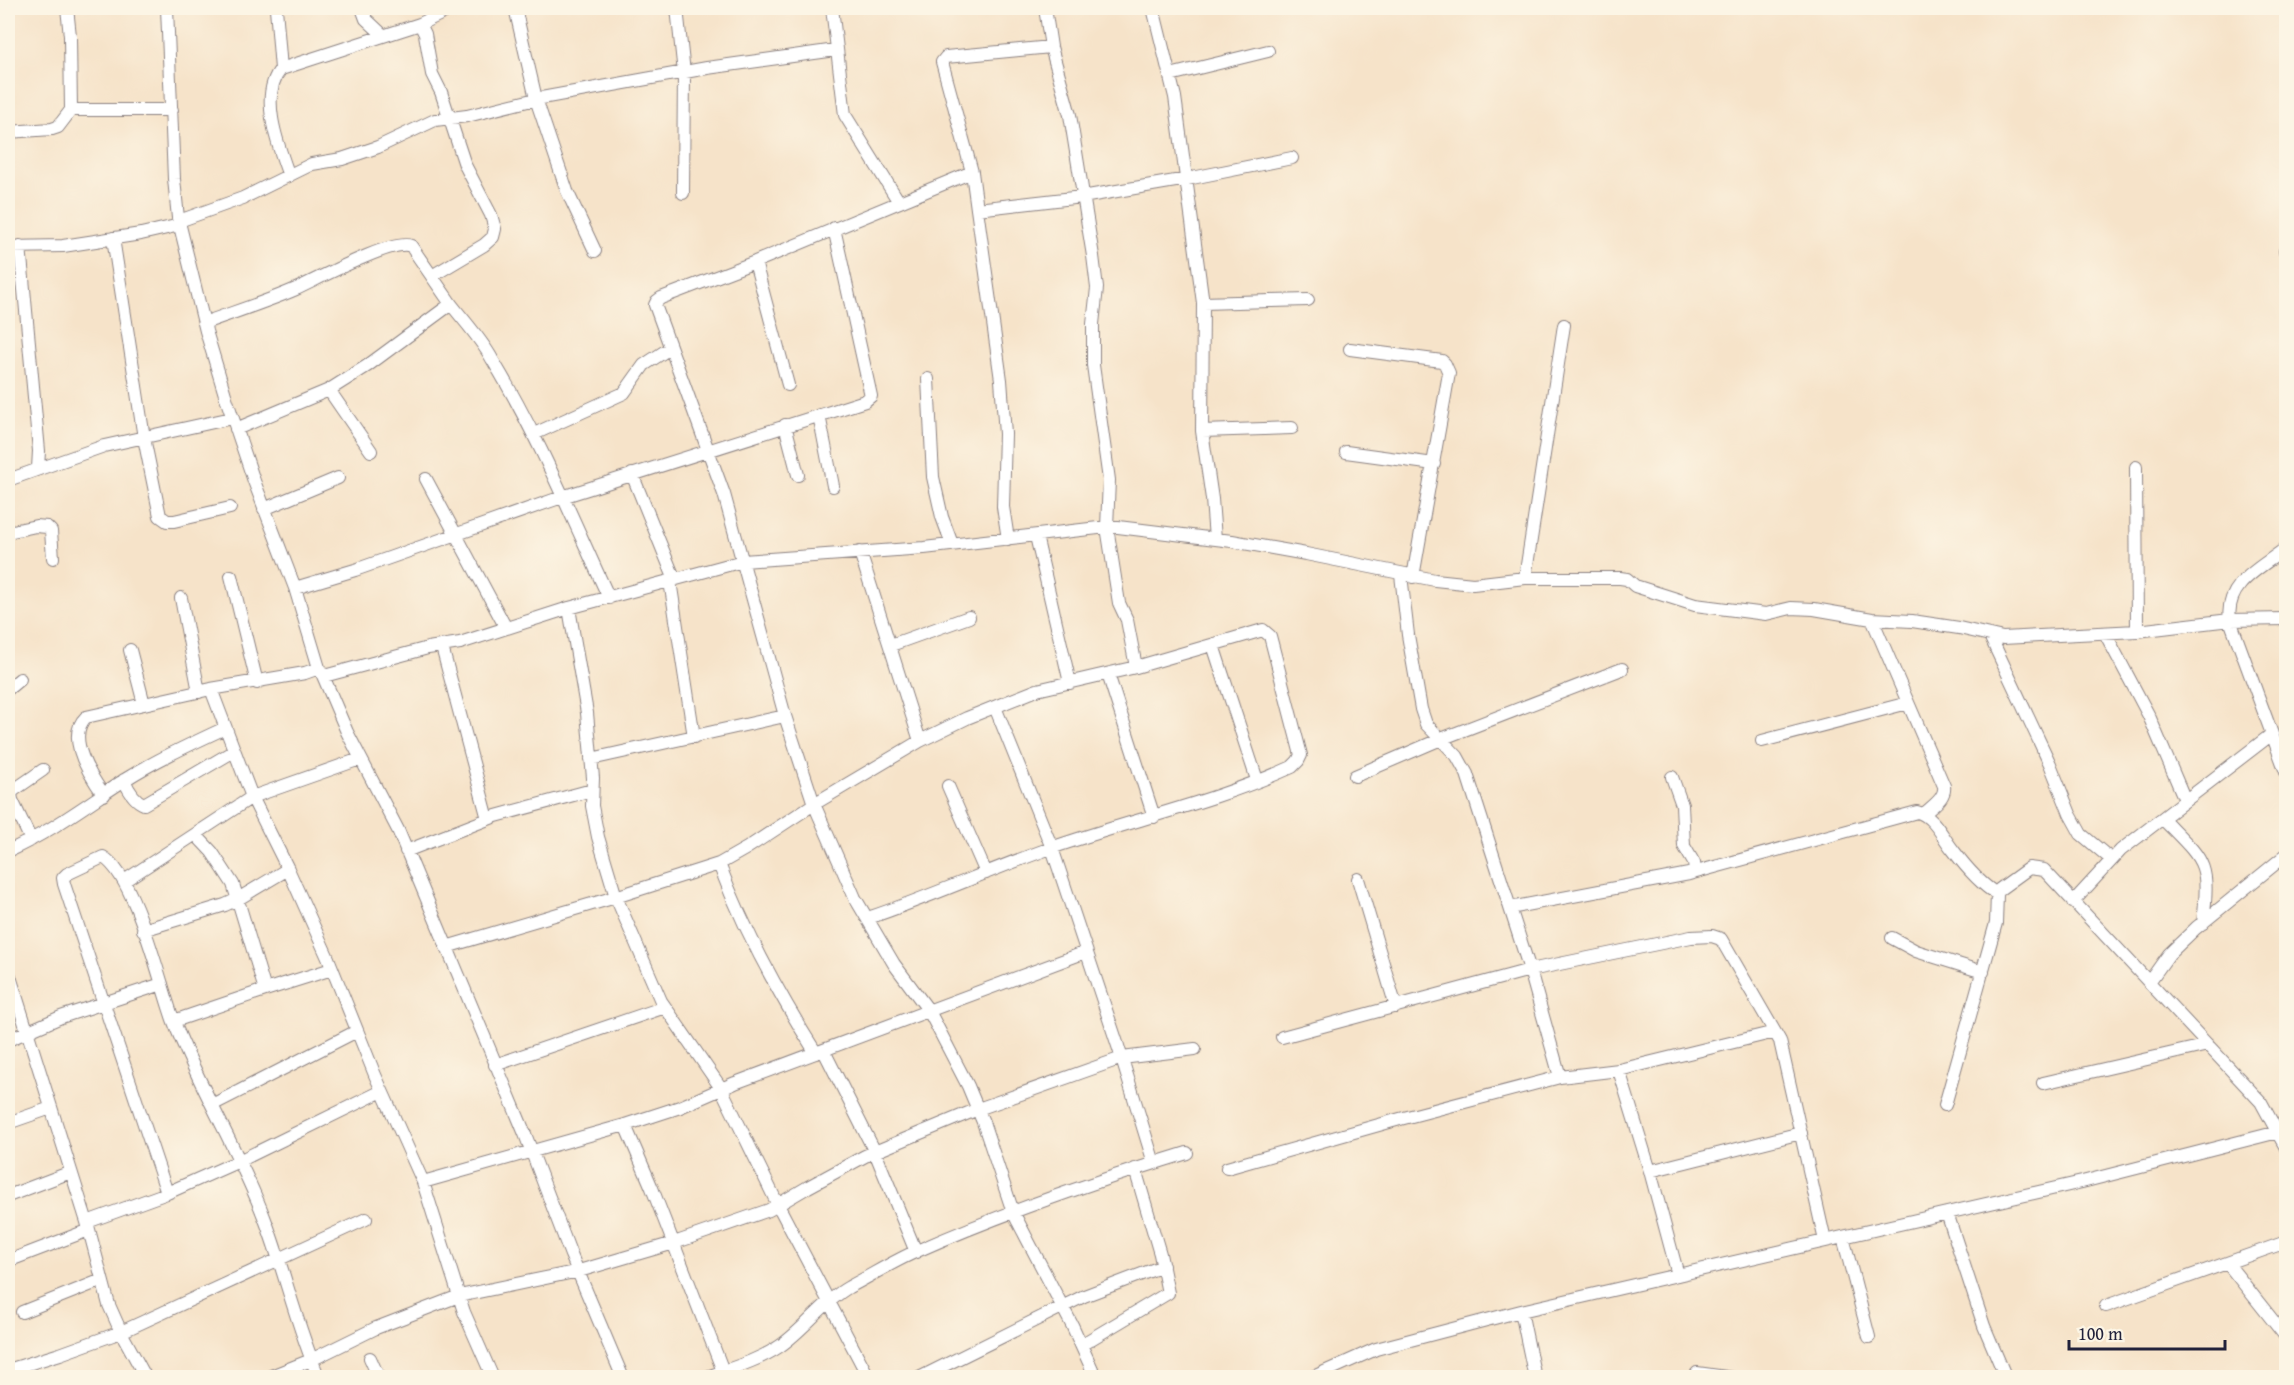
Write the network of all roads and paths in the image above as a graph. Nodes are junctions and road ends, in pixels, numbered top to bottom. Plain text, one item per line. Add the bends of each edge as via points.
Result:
1 (67, 8) edge
2 (167, 8) edge
3 (276, 8) edge
4 (362, 8) edge
5 (453, 8) edge
6 (515, 8) edge
7 (677, 8) edge
8 (832, 8) edge
9 (1045, 8) edge
10 (1153, 8) edge
11 (427, 16) edge
12 (383, 36) junction
13 (1052, 46) junction
14 (836, 50) junction
15 (1268, 51) dead end
16 (281, 69) junction
17 (684, 73) junction
18 (1170, 75) junction
19 (536, 99) junction
20 (71, 110) junction
21 (172, 110) junction
22 (450, 117) junction
23 (8, 132) edge
24 (1292, 158) dead end
25 (972, 172) junction
26 (288, 176) junction
27 (1187, 179) junction
28 (683, 193) dead end
29 (1082, 197) junction
30 (899, 202) junction
31 (977, 209) junction
32 (180, 223) junction
33 (834, 228) junction
34 (113, 238) junction
35 (14, 246) edge
36 (595, 251) dead end
37 (755, 262) junction
38 (432, 276) junction
39 (1308, 300) dead end
40 (1203, 303) junction
41 (451, 304) junction
42 (204, 323) junction
43 (1564, 325) dead end
44 (670, 348) junction
45 (1350, 349) dead end
46 (928, 379) dead end
47 (788, 385) dead end
48 (329, 390) junction
49 (819, 416) junction
50 (234, 423) junction
51 (785, 425) junction
52 (1292, 428) dead end
53 (1202, 431) junction
54 (534, 434) junction
55 (144, 438) junction
56 (707, 450) junction
57 (371, 451) dead end
58 (1346, 452) dead end
59 (1434, 464) junction
60 (2136, 467) dead end
61 (38, 468) junction
62 (632, 474) junction
63 (798, 475) dead end
64 (338, 478) dead end
65 (426, 479) dead end
66 (8, 480) edge
67 (832, 486) dead end
68 (562, 497) junction
69 (230, 508) dead end
70 (264, 509) junction
71 (1107, 527) junction
72 (8, 532) edge
73 (456, 534) junction
74 (1036, 536) junction
75 (1008, 539) junction
76 (1215, 539) junction
77 (952, 544) junction
78 (2286, 548) edge
79 (860, 552) junction
80 (53, 558) dead end
81 (743, 561) junction
82 (231, 576) dead end
83 (1407, 576) junction
84 (1525, 578) junction
85 (673, 580) junction
86 (295, 588) junction
87 (181, 598) dead end
88 (609, 598) junction
89 (569, 608) junction
90 (969, 617) dead end
91 (1872, 618) junction
92 (2286, 619) edge
93 (2230, 620) junction
94 (506, 628) junction
95 (2137, 631) junction
96 (2105, 633) junction
97 (1990, 636) junction
98 (891, 645) junction
99 (1213, 645) junction
100 (442, 646) junction
101 (130, 650) dead end
102 (1136, 667) junction
103 (1622, 669) dead end
104 (321, 672) junction
105 (1108, 674) junction
106 (20, 679) dead end
107 (257, 683) junction
108 (1070, 683) junction
109 (8, 689) edge
110 (205, 691) junction
111 (1908, 703) junction
112 (144, 704) junction
113 (995, 707) junction
114 (784, 717) junction
115 (225, 728) junction
116 (2272, 734) junction
117 (694, 736) junction
118 (1441, 739) junction
119 (920, 741) junction
120 (1762, 741) dead end
121 (234, 751) junction
122 (360, 759) junction
123 (591, 759) junction
124 (43, 770) dead end
125 (2286, 772) edge
126 (1355, 776) dead end
127 (1672, 777) dead end
128 (124, 780) junction
129 (1257, 780) junction
130 (948, 786) dead end
131 (592, 790) junction
132 (104, 795) junction
133 (252, 797) junction
134 (2185, 800) junction
135 (814, 804) junction
136 (1924, 814) junction
137 (1154, 817) junction
138 (488, 819) junction
139 (2163, 819) junction
140 (196, 835) junction
141 (31, 840) junction
142 (1052, 848) junction
143 (8, 851) edge
144 (406, 851) junction
145 (2286, 855) edge
146 (2112, 860) junction
147 (719, 864) junction
148 (288, 868) junction
149 (1695, 872) junction
150 (986, 873) junction
151 (1358, 879) dead end
152 (124, 881) junction
153 (1997, 894) junction
154 (616, 897) junction
155 (238, 899) junction
156 (2073, 902) junction
157 (1510, 908) junction
158 (868, 918) junction
159 (2203, 923) junction
160 (143, 930) junction
161 (1892, 938) dead end
162 (446, 946) junction
163 (1086, 952) junction
164 (332, 969) junction
165 (1530, 970) junction
166 (1983, 972) junction
167 (8, 978) edge
168 (2149, 982) junction
169 (162, 984) junction
170 (265, 990) junction
171 (104, 1003) junction
172 (665, 1007) junction
173 (1396, 1007) junction
174 (928, 1011) junction
175 (174, 1021) junction
176 (357, 1031) junction
177 (26, 1033) junction
178 (1776, 1034) junction
179 (1282, 1037) dead end
180 (8, 1040) edge
181 (2208, 1045) junction
182 (1194, 1049) dead end
183 (820, 1052) junction
184 (1122, 1058) junction
185 (495, 1065) junction
186 (1619, 1070) junction
187 (1560, 1077) junction
188 (2043, 1083) dead end
189 (721, 1088) junction
190 (382, 1091) junction
191 (212, 1105) junction
192 (1946, 1105) dead end
193 (51, 1108) junction
194 (978, 1108) junction
195 (8, 1123) edge
196 (625, 1125) junction
197 (2282, 1129) edge
198 (1801, 1133) junction
199 (2286, 1148) edge
200 (531, 1150) junction
201 (875, 1152) junction
202 (1187, 1153) dead end
203 (239, 1161) junction
204 (1154, 1163) junction
205 (1227, 1168) dead end
206 (1135, 1169) junction
207 (71, 1172) junction
208 (1650, 1172) junction
209 (423, 1182) junction
210 (166, 1193) junction
211 (8, 1196) edge
212 (778, 1205) junction
213 (1013, 1212) junction
214 (1947, 1213) junction
215 (366, 1219) dead end
216 (88, 1226) junction
217 (1843, 1237) junction
218 (1826, 1241) junction
219 (2286, 1242) edge
220 (674, 1243) junction
221 (916, 1252) junction
222 (278, 1259) junction
223 (8, 1261) edge
224 (2228, 1264) junction
225 (1162, 1266) junction
226 (579, 1271) junction
227 (1678, 1275) junction
228 (102, 1280) junction
229 (459, 1296) junction
230 (828, 1303) junction
231 (1063, 1306) junction
232 (2106, 1306) dead end
233 (1521, 1311) junction
234 (22, 1312) dead end
235 (121, 1332) junction
236 (2286, 1336) edge
237 (1869, 1337) dead end
238 (1081, 1345) junction
239 (370, 1358) dead end
240 (311, 1360) junction
241 (8, 1370) edge
242 (730, 1372) edge
243 (1698, 1373) dead end
244 (146, 1377) edge
245 (267, 1377) edge
246 (319, 1377) edge
247 (379, 1377) edge
248 (493, 1377) edge
249 (623, 1377) edge
250 (704, 1377) edge
251 (869, 1377) edge
252 (919, 1377) edge
253 (1096, 1377) edge
254 (1311, 1377) edge
255 (1535, 1377) edge
256 (1733, 1377) edge
257 (2006, 1377) edge

1 - 20 street
2 - 21 street
3 - 16 street
4 - 12 street via 366,19
5 - 11 street
6 - 19 street
7 - 17 street
8 - 14 street
9 - 13 street
10 - 18 street
11 - 12 street
11 - 22 street via 425,34 432,74
12 - 16 street
13 - 25 street via 944,59
13 - 29 street via 1070,115
14 - 17 street
14 - 30 street via 845,115
15 - 18 street
16 - 26 street via 273,83 271,106 273,129
17 - 19 street
17 - 28 street
18 - 27 street
19 - 22 street
19 - 36 street via 567,191
20 - 21 street
20 - 23 street via 58,127
21 - 32 street
22 - 26 street via 378,147 312,164
22 - 38 street via 465,165 491,215 495,233 484,245
24 - 27 street
25 - 30 street
25 - 31 street
26 - 32 street
27 - 29 street
27 - 40 street
29 - 31 street
29 - 71 street via 1097,288 1093,365 1109,480
30 - 33 street
31 - 75 street via 1001,380 1005,434 1003,507
32 - 34 street
32 - 42 street
33 - 37 street
33 - 49 street via 871,396 862,403
34 - 35 street via 63,246
34 - 55 street
35 - 61 street
37 - 44 street via 657,301
37 - 47 street
38 - 41 street
38 - 42 street via 411,246 401,244 348,263 295,290
39 - 40 street
40 - 53 street
41 - 48 street
41 - 54 street via 492,359
42 - 50 street
43 - 84 street
44 - 54 street via 644,365 624,393
44 - 56 street
45 - 59 street via 1445,364 1449,377
46 - 77 street via 933,477
48 - 50 street
48 - 57 street
49 - 51 street
49 - 67 street
50 - 55 street
50 - 70 street
51 - 56 street
51 - 63 street
52 - 53 street
53 - 76 street
54 - 68 street
55 - 61 street via 104,446
55 - 69 street via 160,516 174,521
56 - 62 street
56 - 81 street
58 - 59 street
59 - 83 street
60 - 95 street
61 - 66 street
62 - 68 street
62 - 85 street
64 - 70 street
65 - 73 street
68 - 73 street
68 - 88 street
70 - 86 street
71 - 74 street
71 - 76 street
71 - 102 street via 1119,603 1127,620
72 - 80 street via 47,527 51,531
73 - 86 street
73 - 94 street
74 - 75 street
74 - 108 street
75 - 77 street
76 - 83 street
77 - 79 street
78 - 93 street via 2254,570 2233,594 2228,607
79 - 81 street
79 - 98 street
81 - 85 street
81 - 114 street
82 - 107 street
83 - 84 street via 1473,584
83 - 118 street via 1408,635 1421,709 1426,724
84 - 91 street via 1620,578 1695,605 1766,614 1791,608 1815,609
85 - 88 street
85 - 117 street
86 - 104 street
87 - 110 street
88 - 89 street
89 - 94 street
89 - 123 street
90 - 98 street
91 - 97 street via 1912,621
91 - 111 street
92 - 93 street
93 - 95 street
93 - 116 street
94 - 100 street
95 - 96 street
96 - 97 street
96 - 134 street via 2149,716
97 - 146 street via 2070,814 2081,834
98 - 119 street
99 - 102 street
99 - 129 street
99 - 129 street via 1263,630 1270,636 1301,755 1292,767
100 - 104 street
100 - 138 street
101 - 112 street
102 - 105 street
103 - 118 street
104 - 107 street
104 - 122 street
105 - 108 street
105 - 137 street
106 - 109 street
107 - 110 street
108 - 113 street via 1037,690
110 - 112 street
110 - 115 street
111 - 120 street
111 - 136 street via 1945,792
112 - 132 street via 87,717 82,722 81,756
113 - 119 street
113 - 142 street
114 - 117 street
114 - 135 street
115 - 121 street
115 - 128 street
116 - 125 street
116 - 134 street
117 - 123 street
118 - 126 street
118 - 157 street via 1467,774
119 - 135 street
121 - 128 street via 144,804
121 - 133 street
122 - 133 street
122 - 144 street
123 - 131 street
124 - 141 street via 11,794
127 - 149 street via 1682,805 1684,846
128 - 132 street
129 - 137 street
130 - 150 street
131 - 138 street
131 - 154 street via 598,837
132 - 141 street
133 - 140 street
133 - 148 street
134 - 139 street
135 - 147 street
135 - 158 street via 855,898
136 - 149 street via 1917,812
136 - 153 street via 1986,888
137 - 142 street
138 - 144 street
139 - 146 street
139 - 159 street via 2201,860 2206,875
140 - 152 street
140 - 155 street via 212,852
141 - 143 street
142 - 150 street
142 - 163 street
144 - 162 street
145 - 159 street
146 - 156 street
147 - 154 street
147 - 183 street via 737,910 794,1019
148 - 155 street
148 - 164 street
149 - 157 street
150 - 158 street
151 - 173 street
152 - 160 street
152 - 171 street via 113,862 103,857 63,878
153 - 156 street via 2030,868 2037,868 2044,870
153 - 166 street via 1996,924
154 - 162 street
154 - 172 street
155 - 160 street
155 - 170 street
156 - 168 street
157 - 165 street
158 - 174 street via 894,964
159 - 168 street via 2169,954
160 - 169 street
161 - 166 street via 1916,951
162 - 185 street
163 - 174 street
163 - 184 street
164 - 170 street
164 - 176 street
165 - 173 street
165 - 178 street via 1718,936
165 - 187 street
166 - 192 street
167 - 177 street
168 - 181 street
169 - 171 street
169 - 175 street
170 - 175 street
171 - 177 street
171 - 210 street
172 - 185 street
172 - 189 street
173 - 179 street
174 - 183 street
174 - 194 street
175 - 191 street
176 - 190 street
176 - 191 street
177 - 180 street
177 - 193 street
178 - 186 street
178 - 198 street
181 - 188 street
181 - 197 street
182 - 184 street
183 - 189 street
183 - 201 street
184 - 194 street
184 - 204 street
185 - 200 street
186 - 187 street
186 - 208 street
187 - 205 street
189 - 196 street
189 - 212 street
190 - 203 street
190 - 209 street
191 - 203 street
193 - 195 street
193 - 207 street
194 - 201 street
194 - 213 street
196 - 200 street
196 - 220 street
197 - 199 street
197 - 214 street
198 - 208 street
198 - 218 street
200 - 209 street
200 - 226 street
201 - 212 street
201 - 221 street
202 - 204 street
203 - 210 street
203 - 222 street
204 - 206 street
206 - 213 street
206 - 225 street
207 - 211 street
207 - 216 street
208 - 227 street
209 - 229 street
210 - 216 street
212 - 220 street
212 - 230 street
213 - 221 street
213 - 231 street
214 - 217 street
214 - 257 street via 1984,1326
215 - 222 street
216 - 223 street
216 - 228 street
217 - 218 street
217 - 237 street
218 - 227 street
219 - 224 street
220 - 226 street
220 - 242 street
221 - 230 street
222 - 235 street
222 - 240 street
224 - 232 street
224 - 236 street
225 - 231 street
225 - 238 street via 1167,1295
226 - 229 street
226 - 249 street
227 - 233 street
228 - 234 street
228 - 235 street
229 - 240 street via 376,1328
229 - 248 street
230 - 242 street via 780,1346
230 - 251 street
231 - 238 street
231 - 252 street
233 - 254 street via 1376,1348
233 - 255 street
235 - 241 street
235 - 244 street
238 - 253 street
239 - 247 street
240 - 245 street
240 - 246 street
242 - 250 street
243 - 256 street

